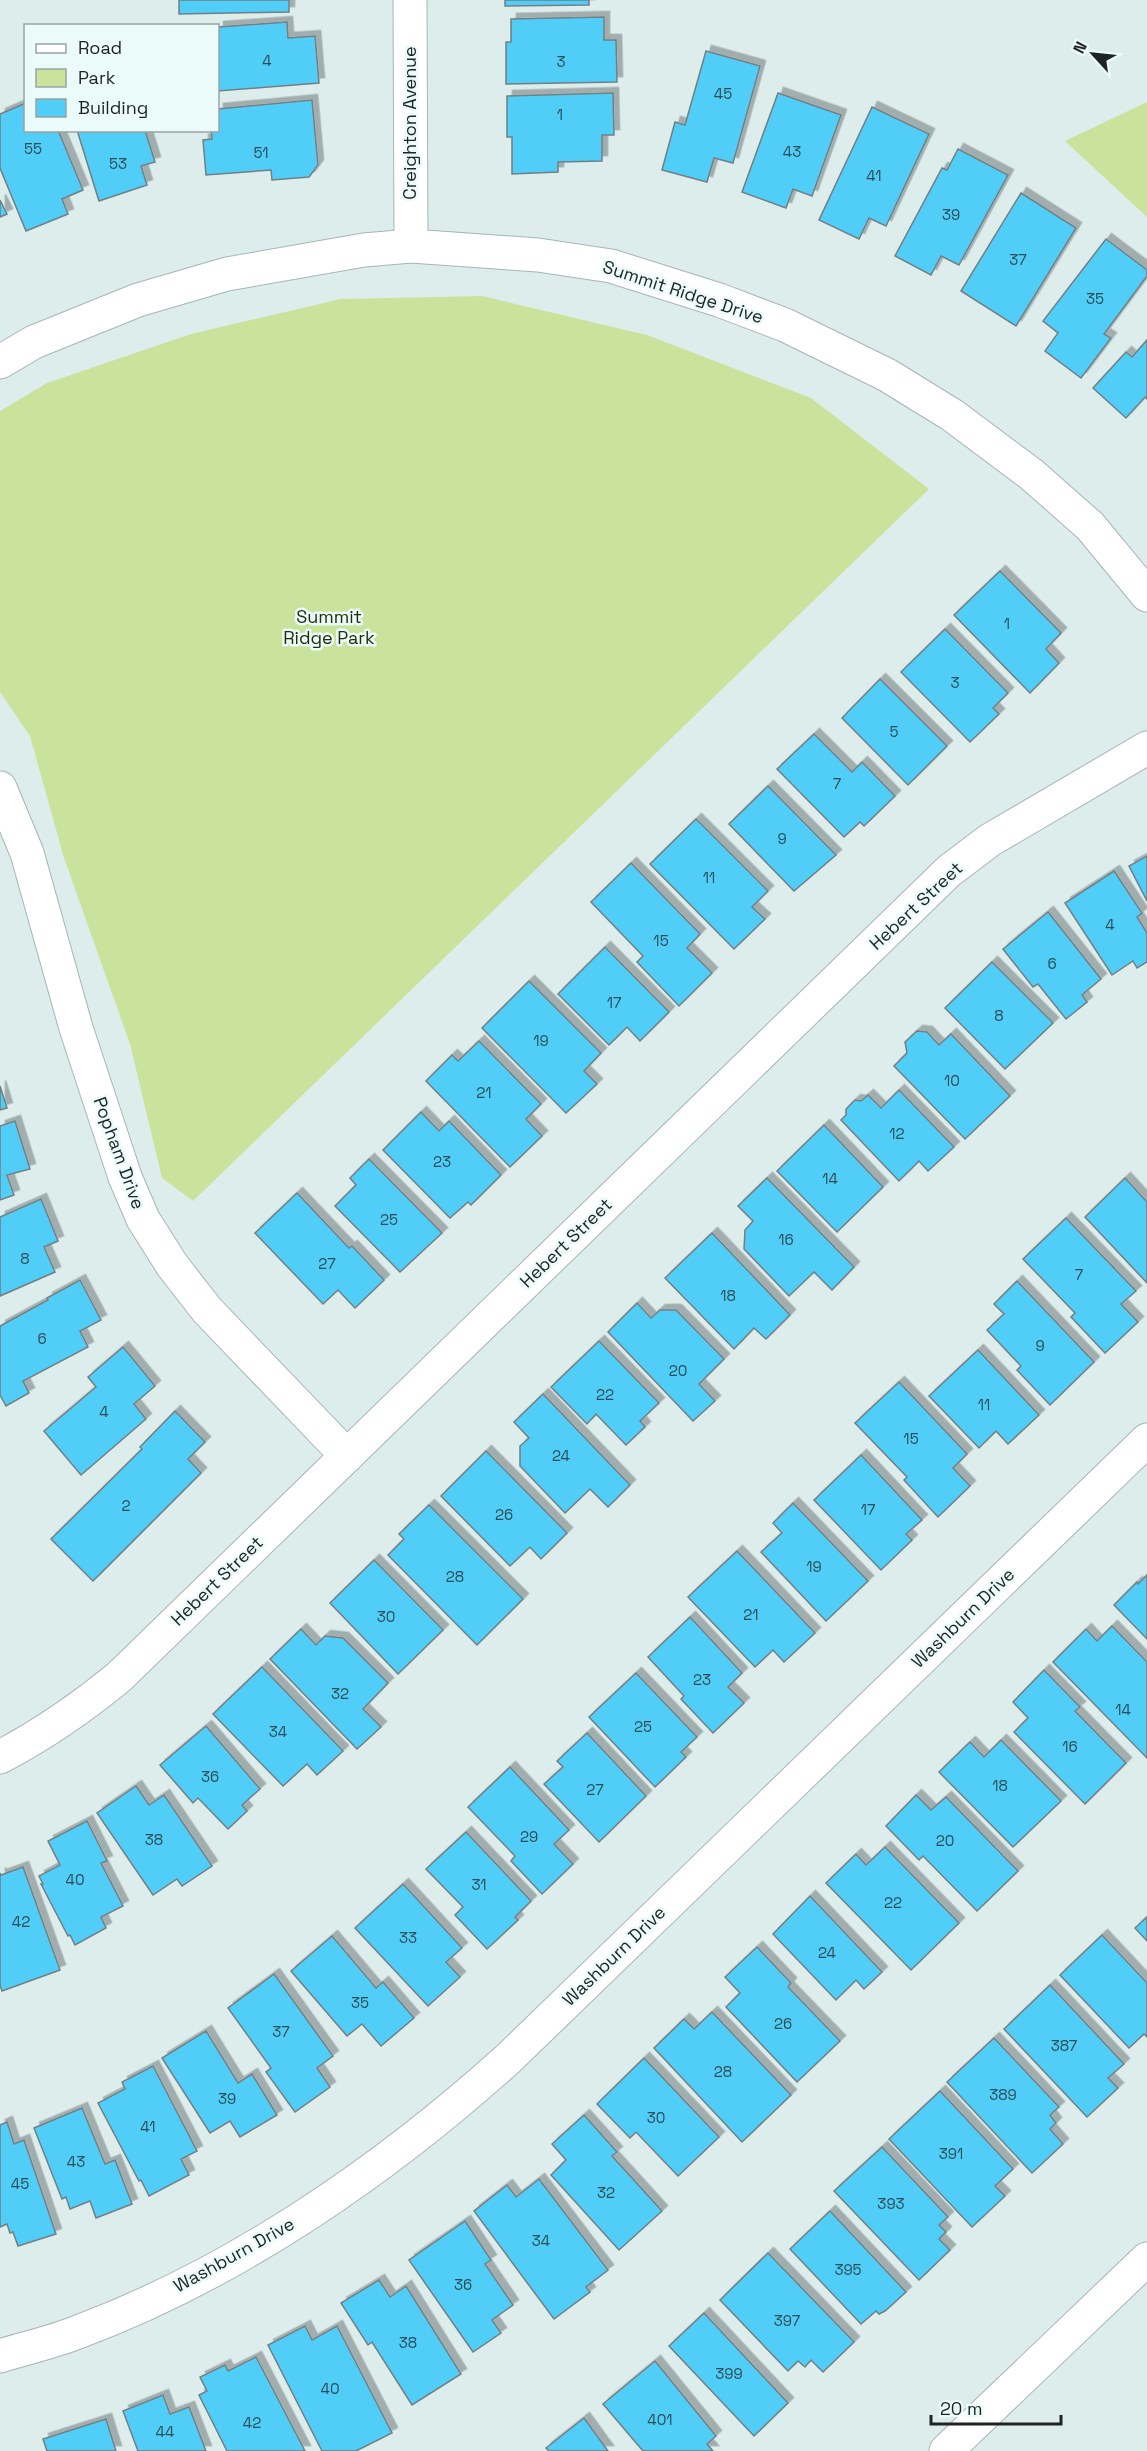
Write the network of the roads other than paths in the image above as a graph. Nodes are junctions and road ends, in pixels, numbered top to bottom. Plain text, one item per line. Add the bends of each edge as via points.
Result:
1 (410, 0) edge
2 (411, 246) junction
3 (0, 362) edge
4 (1147, 595) edge
5 (1147, 748) edge
6 (0, 788) edge
7 (1147, 1440) edge
8 (347, 1456) junction
9 (0, 1756) edge
10 (1147, 2259) edge
11 (0, 2356) edge
12 (946, 2451) edge

1 - 2 street, Creighton Avenue
2 - 3 street, Summit Ridge Drive via 364,250 227,274 138,300 34,342
2 - 4 street, Summit Ridge Drive via 538,255 611,266 785,325 887,375 952,415 1023,467 1090,526
5 - 8 street, Hebert Street via 990,840 949,871
6 - 8 street, Popham Drive via 27,853 76,1028 125,1177 143,1219 207,1311
7 - 11 street, Washburn Drive via 518,2050 406,2145 309,2213 212,2269 78,2332
8 - 9 street, Hebert Street via 118,1677 78,1711
10 - 12 street

